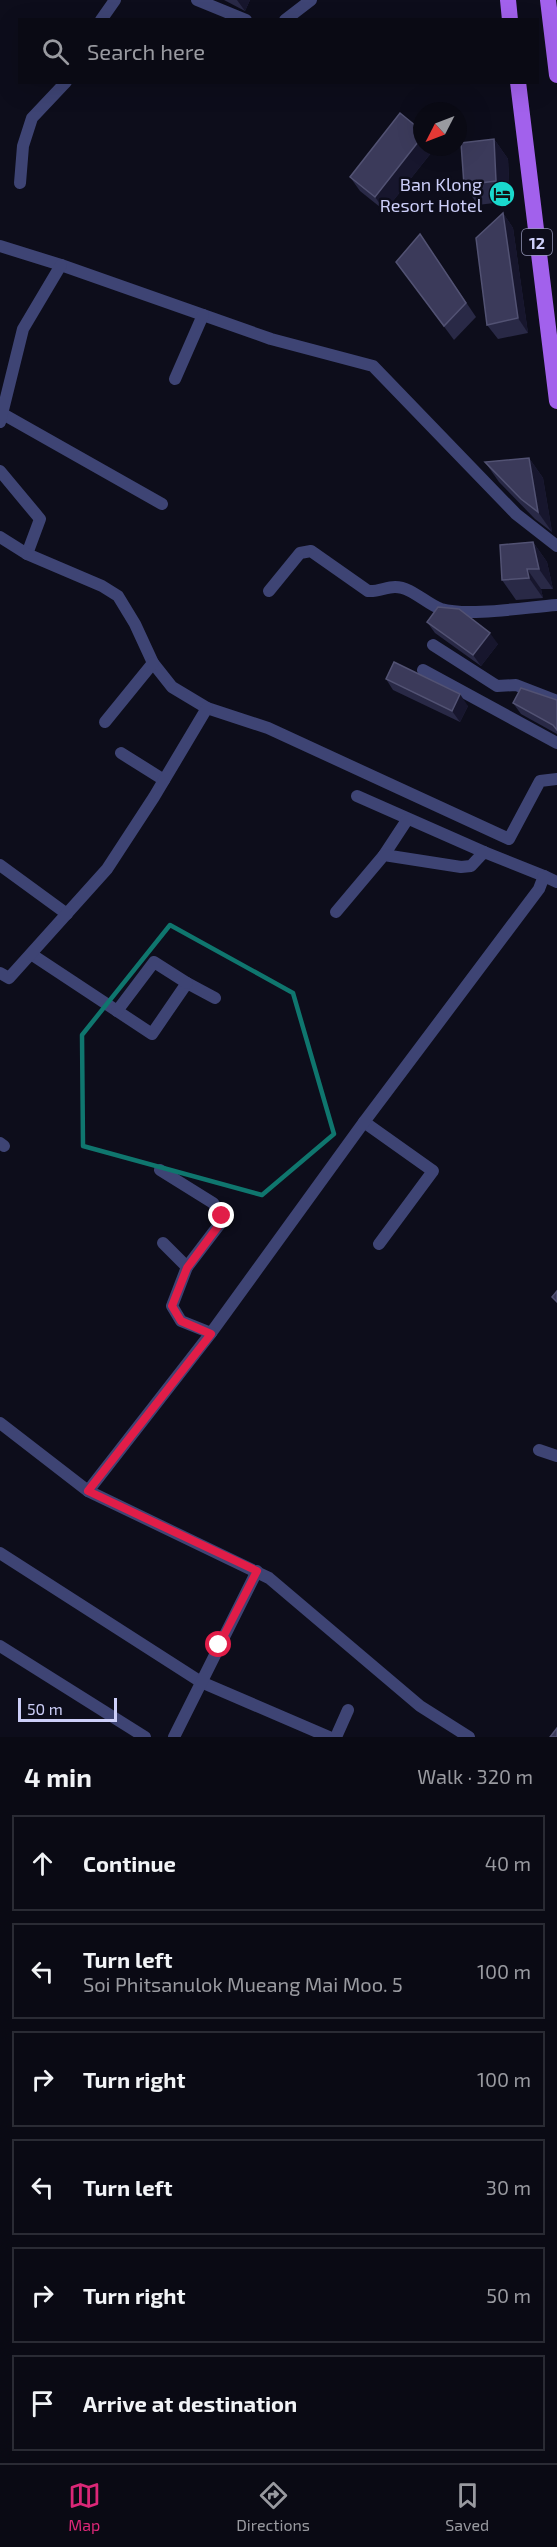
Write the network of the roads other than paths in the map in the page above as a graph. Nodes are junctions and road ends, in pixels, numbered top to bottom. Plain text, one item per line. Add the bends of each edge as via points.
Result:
1 (114, 0) edge
2 (197, 0) edge
3 (311, 0) edge
4 (508, 0) edge
5 (548, 0) edge
6 (215, 3) edge
7 (102, 18) edge
8 (242, 18) edge
9 (288, 18) edge
10 (510, 18) edge
11 (557, 75) edge
12 (64, 84) edge
13 (518, 84) edge
14 (20, 183) dead end
15 (0, 246) edge
16 (62, 265) junction
17 (203, 315) junction
18 (175, 379) dead end
19 (557, 401) edge
20 (1, 409) edge
21 (0, 471) edge
22 (162, 504) dead end
23 (0, 537) edge
24 (557, 546) edge
25 (27, 554) junction
26 (269, 591) dead end
27 (557, 605) edge
28 (433, 645) dead end
29 (153, 663) junction
30 (423, 670) dead end
31 (557, 701) edge
32 (207, 708) junction
33 (105, 722) dead end
34 (557, 744) edge
35 (122, 753) dead end
36 (557, 778) edge
37 (164, 780) junction
38 (357, 796) dead end
39 (407, 820) junction
40 (484, 852) junction
41 (384, 855) junction
42 (0, 865) edge
43 (544, 876) junction
44 (557, 882) edge
45 (336, 912) dead end
46 (67, 914) junction
47 (31, 954) junction
48 (0, 973) edge
49 (187, 983) junction
50 (214, 999) dead end
51 (117, 1011) junction
52 (364, 1122) junction
53 (160, 1170) dead end
54 (163, 1243) dead end
55 (380, 1244) dead end
56 (187, 1268) junction
57 (211, 1334) junction
58 (0, 1423) edge
59 (539, 1450) dead end
60 (557, 1456) edge
61 (88, 1491) junction
62 (0, 1553) edge
63 (257, 1571) junction
64 (0, 1646) edge
65 (201, 1682) junction
66 (348, 1710) dead end
67 (145, 1737) edge
68 (174, 1737) edge
69 (329, 1737) edge
70 (336, 1737) edge
71 (469, 1737) edge

1 - 7 street
2 - 6 street
3 - 9 street
4 - 10 main road
5 - 11 main road
6 - 8 street
12 - 14 street via 32,118 23,146
13 - 19 main road, 12
15 - 16 street
16 - 17 street
16 - 20 street via 23,329
17 - 18 street
17 - 24 street via 271,339 373,366 516,514
20 - 22 street
21 - 25 street via 40,519
23 - 25 street
25 - 29 street via 118,596
26 - 27 street via 306,550 368,591 396,587 442,609
28 - 31 street via 497,686 516,685
29 - 32 street via 172,687
29 - 33 street
30 - 34 street
32 - 36 street via 268,728 508,839 540,781
32 - 37 street
35 - 37 street
37 - 46 street via 107,869
38 - 39 street
39 - 40 street
39 - 41 street
40 - 41 street via 471,866 461,867
40 - 43 street
41 - 45 street
42 - 46 street
43 - 44 street
43 - 52 street via 539,889
46 - 47 street
47 - 48 street via 9,978
47 - 51 street
49 - 50 street
49 - 51 street via 154,962
49 - 51 street via 152,1034
52 - 55 street via 433,1170
52 - 57 street
53 - 56 street via 213,1203 222,1216
54 - 56 street
56 - 57 street via 172,1306 181,1321
57 - 61 street
58 - 61 street
59 - 60 street
61 - 63 street
62 - 65 street
63 - 65 street
63 - 71 street via 420,1706
64 - 67 street
65 - 68 street
65 - 69 street
66 - 70 street

